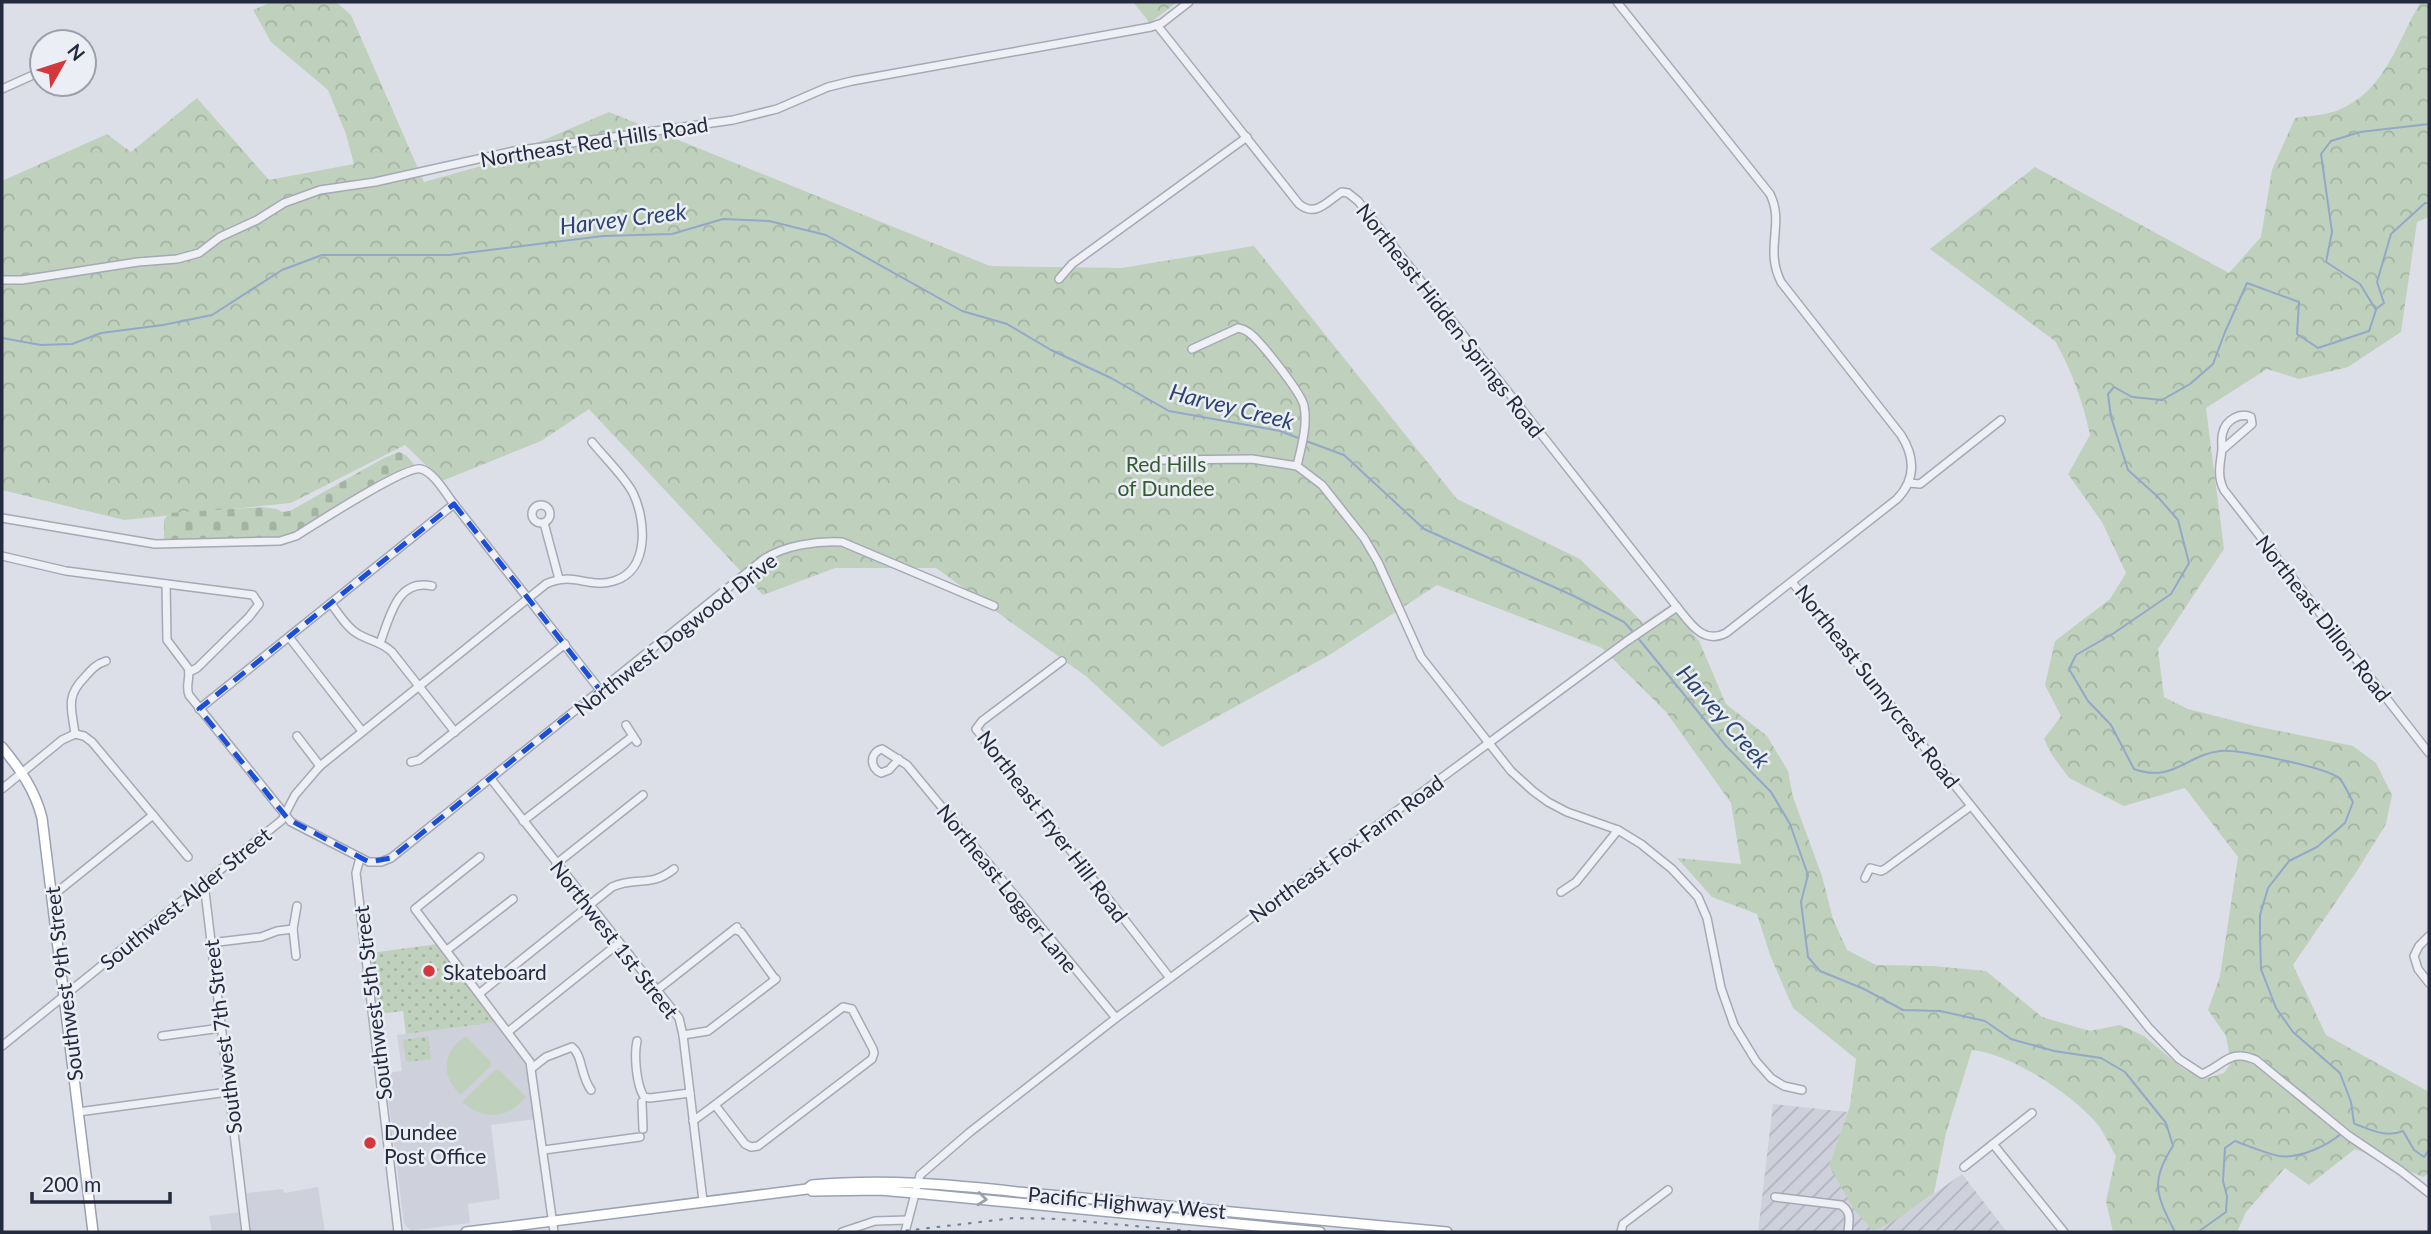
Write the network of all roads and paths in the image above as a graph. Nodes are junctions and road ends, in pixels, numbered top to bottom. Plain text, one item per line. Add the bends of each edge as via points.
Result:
1 (1189, 2) edge
2 (1617, 2) edge
3 (1157, 25) junction
4 (28, 77) edge
5 (2, 89) edge
6 (1247, 137) junction
7 (1059, 279) dead end
8 (2, 280) edge
9 (1192, 349) dead end
10 (2001, 420) dead end
11 (592, 442) dead end
12 (2222, 450) junction
13 (1163, 460) dead end
14 (1297, 467) junction
15 (1909, 484) junction
16 (454, 504) junction
17 (2, 518) edge
18 (544, 523) dead end
19 (2, 556) edge
20 (559, 579) junction
21 (1792, 582) junction
22 (166, 584) junction
23 (432, 586) dead end
24 (528, 598) junction
25 (332, 604) junction
26 (994, 606) dead end
27 (1677, 607) junction
28 (289, 638) junction
29 (380, 643) junction
30 (565, 644) junction
31 (106, 661) dead end
32 (1062, 661) dead end
33 (189, 672) junction
34 (419, 685) junction
35 (600, 690) junction
36 (199, 709) junction
37 (626, 725) dead end
38 (362, 731) junction
39 (455, 732) junction
40 (75, 734) junction
41 (298, 736) dead end
42 (1490, 741) junction
43 (2, 747) edge
44 (2429, 753) edge
45 (899, 759) dead end
46 (411, 762) dead end
47 (320, 766) junction
48 (22, 773) junction
49 (491, 779) junction
50 (2, 789) edge
51 (643, 795) dead end
52 (1971, 806) junction
53 (284, 814) junction
54 (153, 815) junction
55 (523, 821) junction
56 (1618, 830) junction
57 (188, 857) dead end
58 (480, 857) dead end
59 (360, 858) junction
60 (556, 864) junction
61 (674, 869) dead end
62 (1865, 878) dead end
63 (204, 883) junction
64 (1561, 892) dead end
65 (52, 896) junction
66 (513, 899) dead end
67 (589, 905) junction
68 (297, 906) dead end
69 (293, 929) junction
70 (2429, 936) edge
71 (210, 943) junction
72 (620, 943) junction
73 (447, 950) junction
74 (296, 956) dead end
75 (1170, 978) junction
76 (2429, 983) edge
77 (657, 990) junction
78 (480, 993) junction
79 (64, 996) junction
80 (1116, 1018) junction
81 (221, 1028) junction
82 (509, 1031) junction
83 (683, 1035) junction
84 (162, 1036) dead end
85 (638, 1041) dead end
86 (2, 1046) edge
87 (532, 1068) junction
88 (591, 1090) dead end
89 (1802, 1090) dead end
90 (228, 1092) junction
91 (690, 1093) junction
92 (642, 1102) dead end
93 (715, 1105) junction
94 (78, 1112) junction
95 (2032, 1113) dead end
96 (693, 1121) junction
97 (643, 1129) dead end
98 (640, 1137) dead end
99 (1993, 1144) junction
100 (544, 1150) junction
101 (1964, 1167) dead end
102 (917, 1182) junction
103 (807, 1189) junction
104 (1668, 1190) dead end
105 (914, 1193) junction
106 (2429, 1194) edge
107 (1775, 1197) dead end
108 (704, 1201) junction
109 (908, 1220) junction
110 (553, 1221) junction
111 (93, 1232) edge
112 (246, 1232) edge
113 (398, 1232) edge
114 (466, 1232) edge
115 (554, 1232) edge
116 (842, 1232) edge
117 (905, 1232) edge
118 (1320, 1232) edge
119 (1447, 1232) edge
120 (1621, 1232) edge
121 (1848, 1232) edge
122 (2064, 1232) edge

1 - 3 street, Northeast Red Hills Road
2 - 15 street via 1770,194 1776,220 1772,255 1777,273 1901,435 1912,459
3 - 6 street, Northeast Hidden Springs Road
3 - 8 street, Northeast Red Hills Road via 852,81 777,110 733,120 514,151 334,187 284,203 191,256 22,281
4 - 5 street
6 - 7 street via 1072,264
6 - 27 street, Northeast Hidden Springs Road via 1303,208 1319,208 1342,192 1358,201
9 - 14 street via 1238,328 1267,353 1303,401 1305,418
10 - 15 street, Northeast Sunnycrest Road via 1920,484
11 - 20 street via 632,492 643,547 635,565 614,581
12 - 12 street via 2252,424 2251,417 2240,415 2228,423
12 - 44 street, Northeast Dillon Road via 2221,483 2232,500
13 - 14 street via 1239,458
14 - 42 street via 1322,485 1371,548 1418,651
15 - 21 street, Northeast Sunnycrest Road via 1897,499
16 - 17 street via 427,472 416,469 287,539 155,544
16 - 24 street
16 - 25 street
18 - 20 street
19 - 22 street via 66,571
20 - 24 street, Southwest Alder Street
21 - 27 street via 1716,638 1705,636
21 - 52 street, Northeast Sunnycrest Road
22 - 33 street via 167,640
22 - 33 street via 247,593 259,604
23 - 29 street via 414,585 401,594
24 - 30 street
24 - 34 street, Southwest Alder Street
25 - 28 street
25 - 29 street via 353,631
26 - 35 street, Northwest Dogwood Drive via 842,542 817,543 764,559
27 - 42 street, Northeast Fox Farm Road
28 - 36 street
28 - 38 street
29 - 34 street
30 - 35 street
30 - 39 street
31 - 40 street via 74,688
32 - 75 street, Northeast Fryer Hill Road via 976,729
33 - 36 street via 187,691
34 - 38 street, Southwest Alder Street
34 - 39 street
35 - 49 street, Northwest Dogwood Drive
36 - 53 street
37 - 55 street via 635,739
38 - 47 street, Southwest Alder Street
39 - 46 street
40 - 48 street
40 - 54 street via 92,742
41 - 47 street
42 - 56 street via 1511,771 1533,791 1567,812
42 - 75 street, Northeast Fox Farm Road
43 - 48 main road, Southwest 9th Street
45 - 80 street, Northeast Logger Lane
47 - 53 street, Southwest Alder Street
48 - 50 street
48 - 65 main road, Southwest 9th Street via 42,818
49 - 55 street, Northwest 1st Street
49 - 59 street, Northwest Dogwood Drive via 391,858 381,862
51 - 60 street
52 - 62 street via 1885,869 1870,868
52 - 106 street, Northeast Sunnycrest Road via 2148,1028 2179,1059 2202,1074 2234,1056 2249,1056
53 - 59 street via 296,825
53 - 63 street, Southwest Alder Street
54 - 57 street
54 - 65 street
55 - 60 street, Northwest 1st Street
56 - 64 street via 1576,882
56 - 89 street via 1653,853 1698,897 1734,1025 1771,1079
58 - 73 street via 415,909
59 - 113 street, Southwest 5th Street via 356,873
60 - 67 street, Northwest 1st Street
61 - 67 street via 657,880 621,883
63 - 71 street, Southwest 7th Street
63 - 79 street, Southwest Alder Street
65 - 79 main road, Southwest 9th Street
66 - 73 street
67 - 72 street, Northwest 1st Street
67 - 78 street
68 - 69 street
69 - 71 street
69 - 74 street
70 - 76 street via 2414,956
71 - 81 street, Southwest 7th Street
72 - 77 street, Northwest 1st Street
72 - 82 street
73 - 78 street
75 - 80 street, Northeast Fox Farm Road
77 - 83 street, Northwest 1st Street via 679,1018
77 - 83 street via 736,928 776,979 712,1029
78 - 82 street
79 - 86 street, Southwest Alder Street
79 - 94 main road, Southwest 9th Street
80 - 102 street, Northeast Fox Farm Road via 970,1132 923,1171
81 - 84 street
81 - 90 street, Southwest 7th Street
82 - 87 street
83 - 91 street, Northwest 1st Street
85 - 91 street via 644,1097
87 - 88 street via 572,1047
87 - 100 street
90 - 94 street
90 - 112 street, Southwest 7th Street
91 - 96 street, Northwest 1st Street
92 - 97 street
93 - 93 street via 843,1007 852,1009 874,1053 872,1059 758,1146 745,1144
93 - 96 street
94 - 111 main road, Southwest 9th Street
95 - 99 street
96 - 108 street, Northwest 1st Street
98 - 100 street
99 - 101 street
99 - 122 street
100 - 110 street
102 - 103 main road, Pacific Highway West via 851,1182
102 - 105 street, Northeast Fox Farm Road
102 - 119 main road, Pacific Highway West
103 - 105 main road, Pacific Highway West
103 - 108 main road, Pacific Highway West
104 - 120 street via 1623,1224
105 - 109 street, Northeast Fox Farm Road
105 -> 118 main road, Pacific Highway West
107 - 121 street via 1841,1205 1850,1216
108 - 110 main road, Pacific Highway West
109 - 116 street via 875,1221
109 - 117 street, Northeast Fox Farm Road
110 - 114 main road, Pacific Highway West
110 - 115 street

